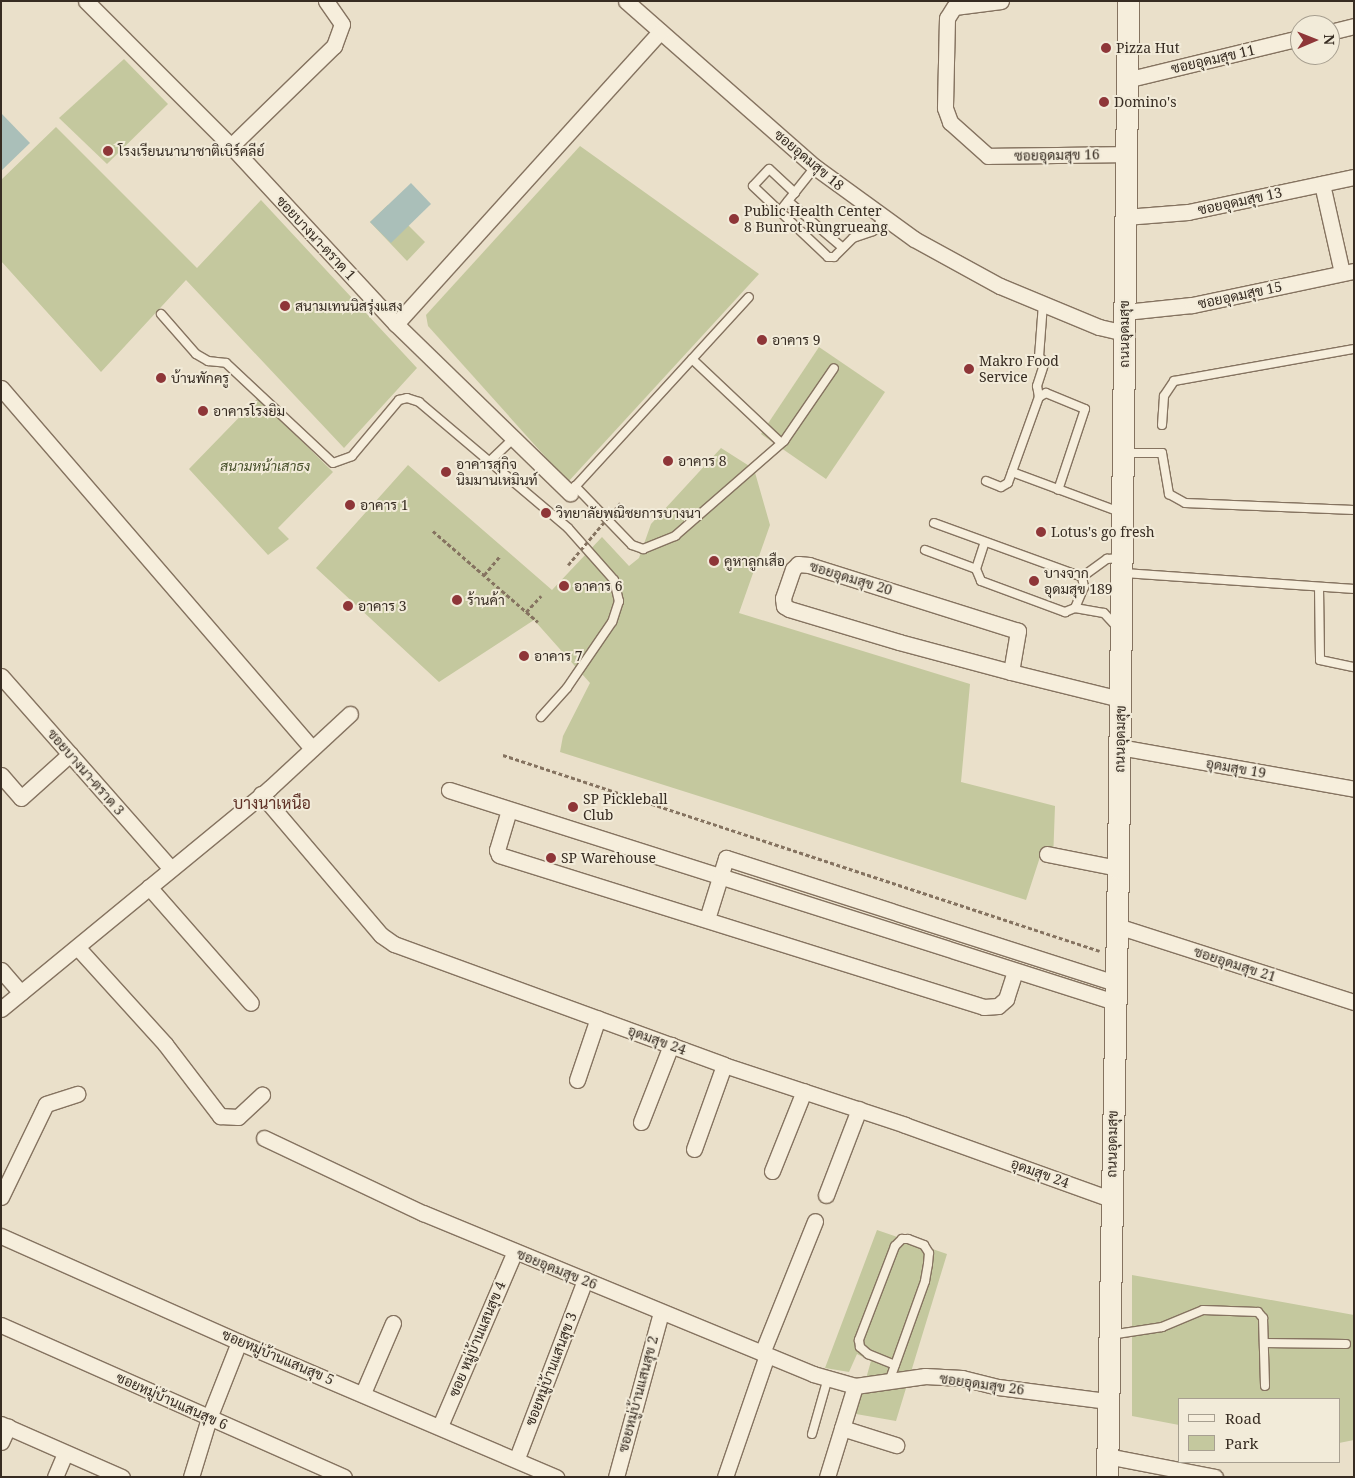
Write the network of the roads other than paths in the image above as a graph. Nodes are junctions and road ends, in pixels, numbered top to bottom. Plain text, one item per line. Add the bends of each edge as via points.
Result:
1 (86, 1) edge
2 (326, 1) edge
3 (626, 1) edge
4 (1001, 1) edge
5 (1128, 1) edge
6 (1354, 26) edge
7 (1340, 30) edge
8 (660, 32) junction
9 (1290, 40) edge
10 (1126, 80) junction
11 (232, 146) junction
12 (1126, 154) junction
13 (815, 167) junction
14 (1354, 177) edge
15 (1322, 184) junction
16 (795, 193) junction
17 (788, 201) junction
18 (780, 211) junction
19 (1125, 217) junction
20 (884, 218) junction
21 (843, 248) junction
22 (1348, 272) edge
23 (749, 297) dead end
24 (1043, 304) junction
25 (161, 314) dead end
26 (1125, 323) junction
27 (396, 324) junction
28 (1354, 349) edge
29 (692, 359) junction
30 (834, 368) dead end
31 (1, 388) edge
32 (1040, 397) junction
33 (1162, 424) dead end
34 (513, 439) junction
35 (782, 443) junction
36 (1124, 453) junction
37 (489, 462) junction
38 (1012, 472) junction
39 (986, 482) dead end
40 (572, 490) junction
41 (1058, 490) junction
42 (1354, 510) edge
43 (1122, 513) junction
44 (934, 523) dead end
45 (985, 542) junction
46 (925, 550) dead end
47 (1122, 565) junction
48 (976, 568) junction
49 (1082, 577) junction
50 (1319, 587) junction
51 (1354, 589) edge
52 (1076, 608) junction
53 (1121, 631) junction
54 (1354, 667) edge
55 (1011, 672) junction
56 (1, 676) edge
57 (1120, 699) junction
58 (350, 714) dead end
59 (541, 717) dead end
60 (1119, 747) junction
61 (312, 748) junction
62 (70, 754) junction
63 (1, 775) edge
64 (1354, 789) edge
65 (449, 790) dead end
66 (261, 794) junction
67 (509, 810) junction
68 (1047, 854) dead end
69 (170, 868) junction
70 (1118, 868) junction
71 (720, 878) junction
72 (149, 887) junction
73 (707, 920) junction
74 (1116, 926) junction
75 (78, 948) junction
76 (1030, 956) junction
77 (1, 970) edge
78 (1019, 972) junction
79 (21, 993) junction
80 (1115, 993) junction
81 (1354, 1002) edge
82 (251, 1003) dead end
83 (1, 1009) edge
84 (598, 1018) junction
85 (670, 1045) junction
86 (724, 1065) junction
87 (577, 1080) dead end
88 (804, 1091) junction
89 (77, 1094) dead end
90 (262, 1095) dead end
91 (859, 1109) junction
92 (641, 1122) dead end
93 (264, 1138) dead end
94 (694, 1148) dead end
95 (772, 1171) dead end
96 (826, 1195) dead end
97 (1, 1197) edge
98 (1111, 1199) junction
99 (815, 1221) dead end
100 (1, 1236) edge
101 (515, 1251) junction
102 (586, 1280) junction
103 (661, 1312) junction
104 (393, 1323) dead end
105 (1, 1325) edge
106 (1108, 1335) junction
107 (239, 1342) junction
108 (1264, 1343) junction
109 (1346, 1344) dead end
110 (765, 1354) junction
111 (893, 1372) junction
112 (828, 1378) junction
113 (855, 1386) junction
114 (1265, 1386) dead end
115 (363, 1393) junction
116 (1108, 1401) junction
117 (209, 1418) junction
118 (4, 1425) edge
119 (440, 1426) junction
120 (842, 1428) junction
121 (812, 1434) dead end
122 (1, 1442) edge
123 (896, 1445) dead end
124 (65, 1454) junction
125 (517, 1458) junction
126 (1107, 1466) edge
127 (55, 1477) edge
128 (122, 1477) edge
129 (191, 1477) edge
130 (344, 1477) edge
131 (556, 1477) edge
132 (616, 1477) edge
133 (725, 1477) edge
134 (827, 1477) edge
135 (1215, 1477) edge

1 - 11 street, ซอยบางนา-ตราด 1
2 - 11 street via 342,24 334,46
3 - 8 street, ซอยอุดมสุข 18
4 - 12 street, ซอยอุดมสุข 16 via 954,6 947,18 944,108 950,122 988,156
5 - 10 main road, ถนนอุดมสุข
6 - 7 street
8 - 13 street, ซอยอุดมสุข 18
8 - 27 street
9 - 10 street, ซอยอุดมสุข 11
10 - 12 main road, ถนนอุดมสุข
11 - 27 street, ซอยบางนา-ตราด 1
12 - 19 main road, ถนนอุดมสุข
13 - 16 lane
13 - 20 street, ซอยอุดมสุข 18
14 - 15 street, ซอยอุดมสุข 13
15 - 19 street, ซอยอุดมสุข 13 via 1188,212
15 - 22 street
16 - 17 lane
16 - 18 lane via 769,169 753,186
17 - 18 lane
17 - 21 lane
18 - 21 lane via 828,257 834,257
19 - 26 main road, ถนนอุดมสุข
20 - 21 lane via 873,231 853,238
20 - 24 street, ซอยอุดมสุข 18 via 1000,286
22 - 26 street, ซอยอุดมสุข 15
23 - 29 lane
24 - 26 street, ซอยอุดมสุข 18 via 1100,328
24 - 32 lane via 1038,358 1046,362 1037,386
25 - 37 lane via 196,354 208,361 226,362 333,463 352,456 399,400 407,398 419,402
26 - 36 main road, ถนนอุดมสุข
27 - 34 street, ซอยบางนา-ตราด 1
28 - 33 lane via 1174,382 1164,396
29 - 35 lane
29 - 40 lane
30 - 35 lane
31 - 61 street
32 - 38 lane
32 - 41 lane via 1046,393 1085,409
34 - 37 lane
34 - 40 street, ซอยบางนา-ตราด 1
35 - 40 lane via 675,536 643,549 632,545
36 - 42 lane via 1162,454 1170,494 1185,503
36 - 43 main road, ถนนอุดมสุข
37 - 59 lane via 568,528 614,580 619,601 612,622 567,688
38 - 39 lane via 1005,486
38 - 41 lane
41 - 43 lane
43 - 47 main road, ถนนอุดมสุข
44 - 45 lane
45 - 48 lane
45 - 49 lane
46 - 48 lane
47 - 49 lane via 1107,559
47 - 50 lane
47 - 53 main road, ถนนอุดมสุข
48 - 52 lane via 981,581 1065,612
49 - 52 lane via 1084,587
50 - 51 lane
50 - 54 lane via 1320,660
52 - 53 lane via 1104,613
53 - 57 main road, ถนนอุดมสุข
55 - 55 street, ซอยอุดมสุข 20 via 1018,630 809,565 798,564 793,569 783,598 784,606 789,609
55 - 57 street, ซอยอุดมสุข 20
56 - 62 street, ซอยบางนา-ตราด 3
57 - 60 main road, ถนนอุดมสุข
58 - 61 street
60 - 64 street, อุดมสุข 19
60 - 70 main road, ถนนอุดมสุข
61 - 66 street
62 - 63 street via 20,798
62 - 69 street, ซอยบางนา-ตราด 3
65 - 67 street
66 - 69 street
66 - 84 street, อุดมสุข 24 via 381,935 394,944
67 - 71 street
67 - 73 street via 497,850 499,855
68 - 70 street
69 - 72 street
70 - 74 main road, ถนนอุดมสุข
71 - 73 street
71 - 76 street via 726,858
71 - 78 street
72 - 75 street
72 - 82 street
73 - 78 street via 984,1007 998,1006 1006,999
74 - 80 main road, ถนนอุดมสุข
74 - 81 street, ซอยอุดมสุข 21
75 - 79 street
75 - 90 street via 165,1044 220,1116 238,1116
76 - 78 street
76 - 80 street
77 - 79 street
78 - 80 street
79 - 83 street
80 - 98 main road, ถนนอุดมสุข
84 - 85 street, อุดมสุข 24
84 - 87 street
85 - 86 street, อุดมสุข 24
85 - 92 street
86 - 88 street, อุดมสุข 24
86 - 94 street
88 - 91 street, อุดมสุข 24
88 - 95 street
89 - 97 street via 46,1104
91 - 96 street
91 - 98 street, อุดมสุข 24
93 - 101 street, ซอยอุดมสุข 26 via 423,1213
98 - 106 main road, ถนนอุดมสุข
99 - 110 street
100 - 107 street, ซอยหมู่บ้านแสนสุข 5
101 - 102 street, ซอยอุดมสุข 26
101 - 119 street, ซอย หมู่บ้านแสนสุข 4
102 - 103 street, ซอยอุดมสุข 26
102 - 125 street, ซอยหมู่บ้านแสนสุข 3
103 - 110 street, ซอยอุดมสุข 26
103 - 132 street, ซอยหมู่บ้านแสนสุข 2
104 - 115 street
105 - 117 street, ซอยหมู่บ้านแสนสุข 6
106 - 108 lane via 1162,1327 1203,1310 1250,1309 1263,1318
106 - 116 main road, ถนนอุดมสุข
107 - 115 street, ซอยหมู่บ้านแสนสุข 5
107 - 117 street
108 - 109 lane
108 - 114 lane
110 - 112 street, ซอยอุดมสุข 26
110 - 133 street
111 - 111 lane via 928,1264 929,1253 924,1245 908,1239 902,1239 895,1246 859,1340 860,1347
111 - 113 street, ซอยอุดมสุข 26
111 - 116 street, ซอยอุดมสุข 26 via 962,1378 998,1387
112 - 113 street, ซอยอุดมสุข 26
112 - 121 lane
113 - 120 street
115 - 119 street, ซอยหมู่บ้านแสนสุข 5
116 - 126 main road, ถนนอุดมสุข
117 - 129 street
117 - 130 street, ซอยหมู่บ้านแสนสุข 6
118 - 122 street
118 - 124 street
119 - 125 street, ซอยหมู่บ้านแสนสุข 5
120 - 123 street
120 - 134 street
124 - 127 street
124 - 128 street
125 - 131 street, ซอยหมู่บ้านแสนสุข 5
126 - 135 street

